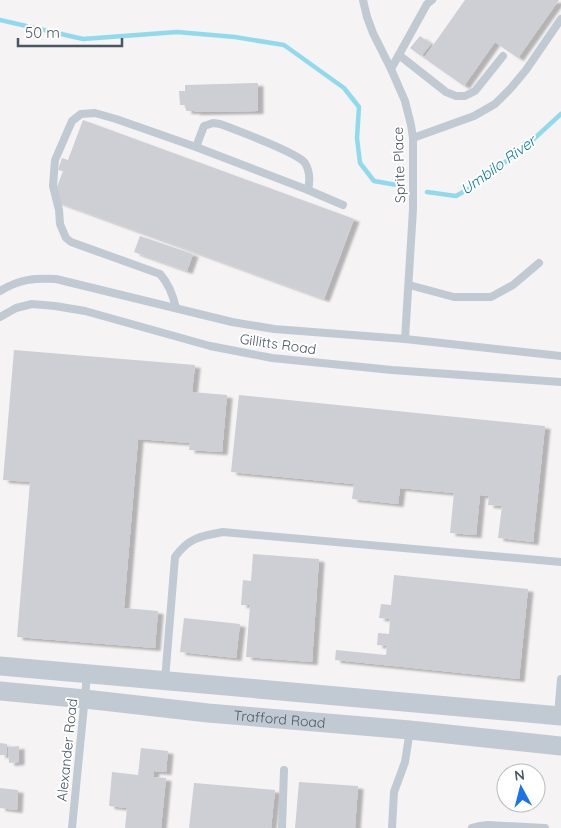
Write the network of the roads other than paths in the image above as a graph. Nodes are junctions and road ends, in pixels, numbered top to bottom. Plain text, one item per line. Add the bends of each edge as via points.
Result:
1 (363, 0) edge
2 (428, 1) edge
3 (561, 19) edge
4 (399, 55) junction
5 (503, 56) dead end
6 (391, 69) junction
7 (413, 138) junction
8 (196, 148) junction
9 (308, 190) junction
10 (343, 204) dead end
11 (539, 263) dead end
12 (409, 285) junction
13 (0, 290) edge
14 (176, 308) junction
15 (0, 317) edge
16 (406, 339) junction
17 (561, 356) edge
18 (561, 382) edge
19 (561, 562) edge
20 (0, 666) edge
21 (87, 675) junction
22 (561, 679) edge
23 (165, 680) junction
24 (0, 691) edge
25 (85, 699) junction
26 (560, 716) edge
27 (410, 730) junction
28 (561, 746) edge
29 (284, 770) dead end
30 (72, 828) edge
31 (282, 828) edge
32 (392, 828) edge
33 (472, 828) edge
34 (545, 828) edge

1 - 6 lane, Sprite Place via 373,33
2 - 4 lane
3 - 7 lane via 526,70 495,104 474,116
4 - 5 lane via 446,92 456,96 466,96 474,91
4 - 6 lane
6 - 7 lane, Sprite Place via 405,101
7 - 12 lane, Sprite Place
8 - 9 lane
8 - 9 lane via 204,126 220,124 294,154 305,162 310,182
8 - 14 lane via 116,119 81,114 72,121 56,160 53,186 66,238 160,274 173,294
9 - 10 lane
11 - 12 lane via 513,285 491,297 454,297
12 - 16 lane, Sprite Place
13 - 14 lane, Gillitts Road via 29,279 56,280
14 - 16 lane, Gillitts Road via 274,329
15 - 18 lane, Gillitts Road via 32,304 55,306 85,311 210,346 272,358
16 - 17 lane, Gillitts Road
19 - 23 lane via 223,532 205,536 187,543 175,557
20 - 21 street, Trafford Road
21 - 23 street, Trafford Road
21 - 25 lane, Alexander Road
22 - 26 lane
23 - 26 street, Trafford Road
24 - 25 street, Trafford Road
25 - 27 street, Trafford Road
25 - 30 lane, Alexander Road
27 - 28 street, Trafford Road
27 - 32 lane via 405,762 394,792
29 - 31 lane
33 - 34 lane via 488,825

